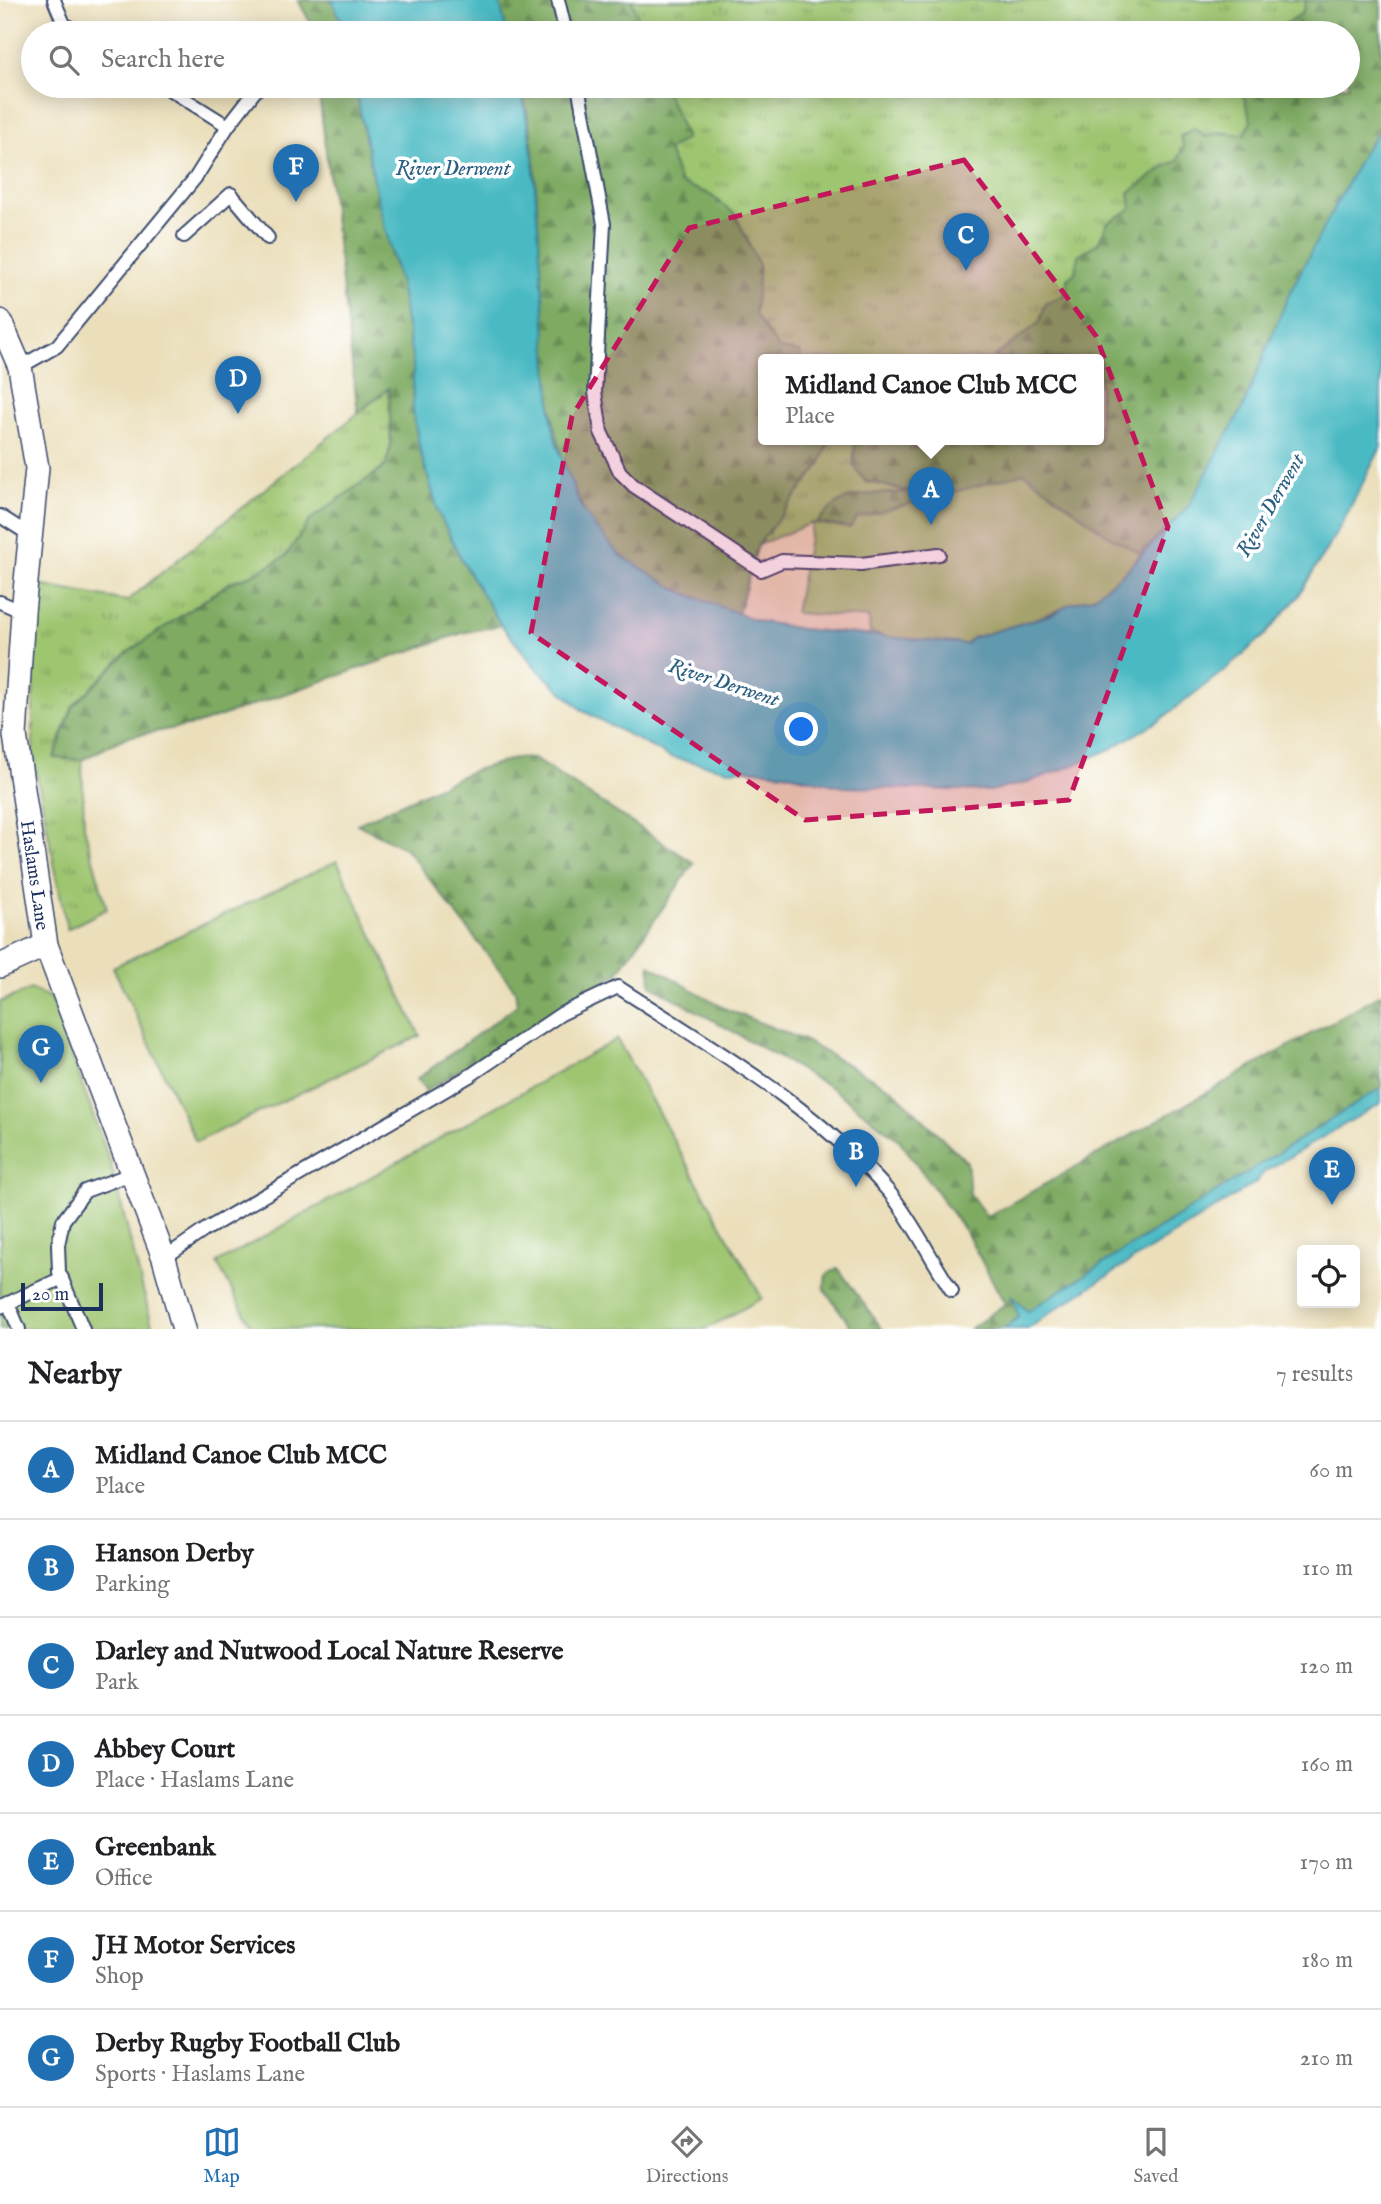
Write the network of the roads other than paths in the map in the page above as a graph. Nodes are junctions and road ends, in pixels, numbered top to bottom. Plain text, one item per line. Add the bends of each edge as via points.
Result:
1 (54, 0) edge
2 (558, 0) edge
3 (63, 21) edge
4 (563, 21) edge
5 (183, 98) edge
6 (250, 98) edge
7 (580, 98) edge
8 (228, 126) junction
9 (184, 236) dead end
10 (268, 238) dead end
11 (0, 321) edge
12 (11, 359) edge
13 (0, 516) edge
14 (30, 535) junction
15 (939, 554) dead end
16 (0, 602) edge
17 (23, 612) junction
18 (46, 945) junction
19 (0, 966) edge
20 (131, 1174) junction
21 (164, 1258) junction
22 (62, 1278) junction
23 (952, 1291) dead end
24 (4, 1305) edge
25 (19, 1329) edge
26 (83, 1329) edge
27 (184, 1329) edge

1 - 3 lane
2 - 4 lane
5 - 8 lane
6 - 8 lane
7 - 15 lane via 604,224 596,332 597,416 620,472 634,486 761,570 782,561 861,564
8 - 12 lane via 196,177 57,346
9 - 10 lane via 231,194
11 - 12 street, Haslams Lane
12 - 14 street, Haslams Lane via 37,468
13 - 14 lane
14 - 17 street, Haslams Lane
16 - 17 lane
17 - 18 street, Haslams Lane via 15,735
18 - 19 street
18 - 20 street, Haslams Lane
20 - 21 street, Haslams Lane
20 - 22 lane via 85,1191 63,1220 58,1245
21 - 23 lane via 471,1074 561,1014 618,988 731,1059 829,1132 890,1194
21 - 27 street, Haslams Lane
22 - 24 lane
22 - 26 lane
24 - 25 lane

